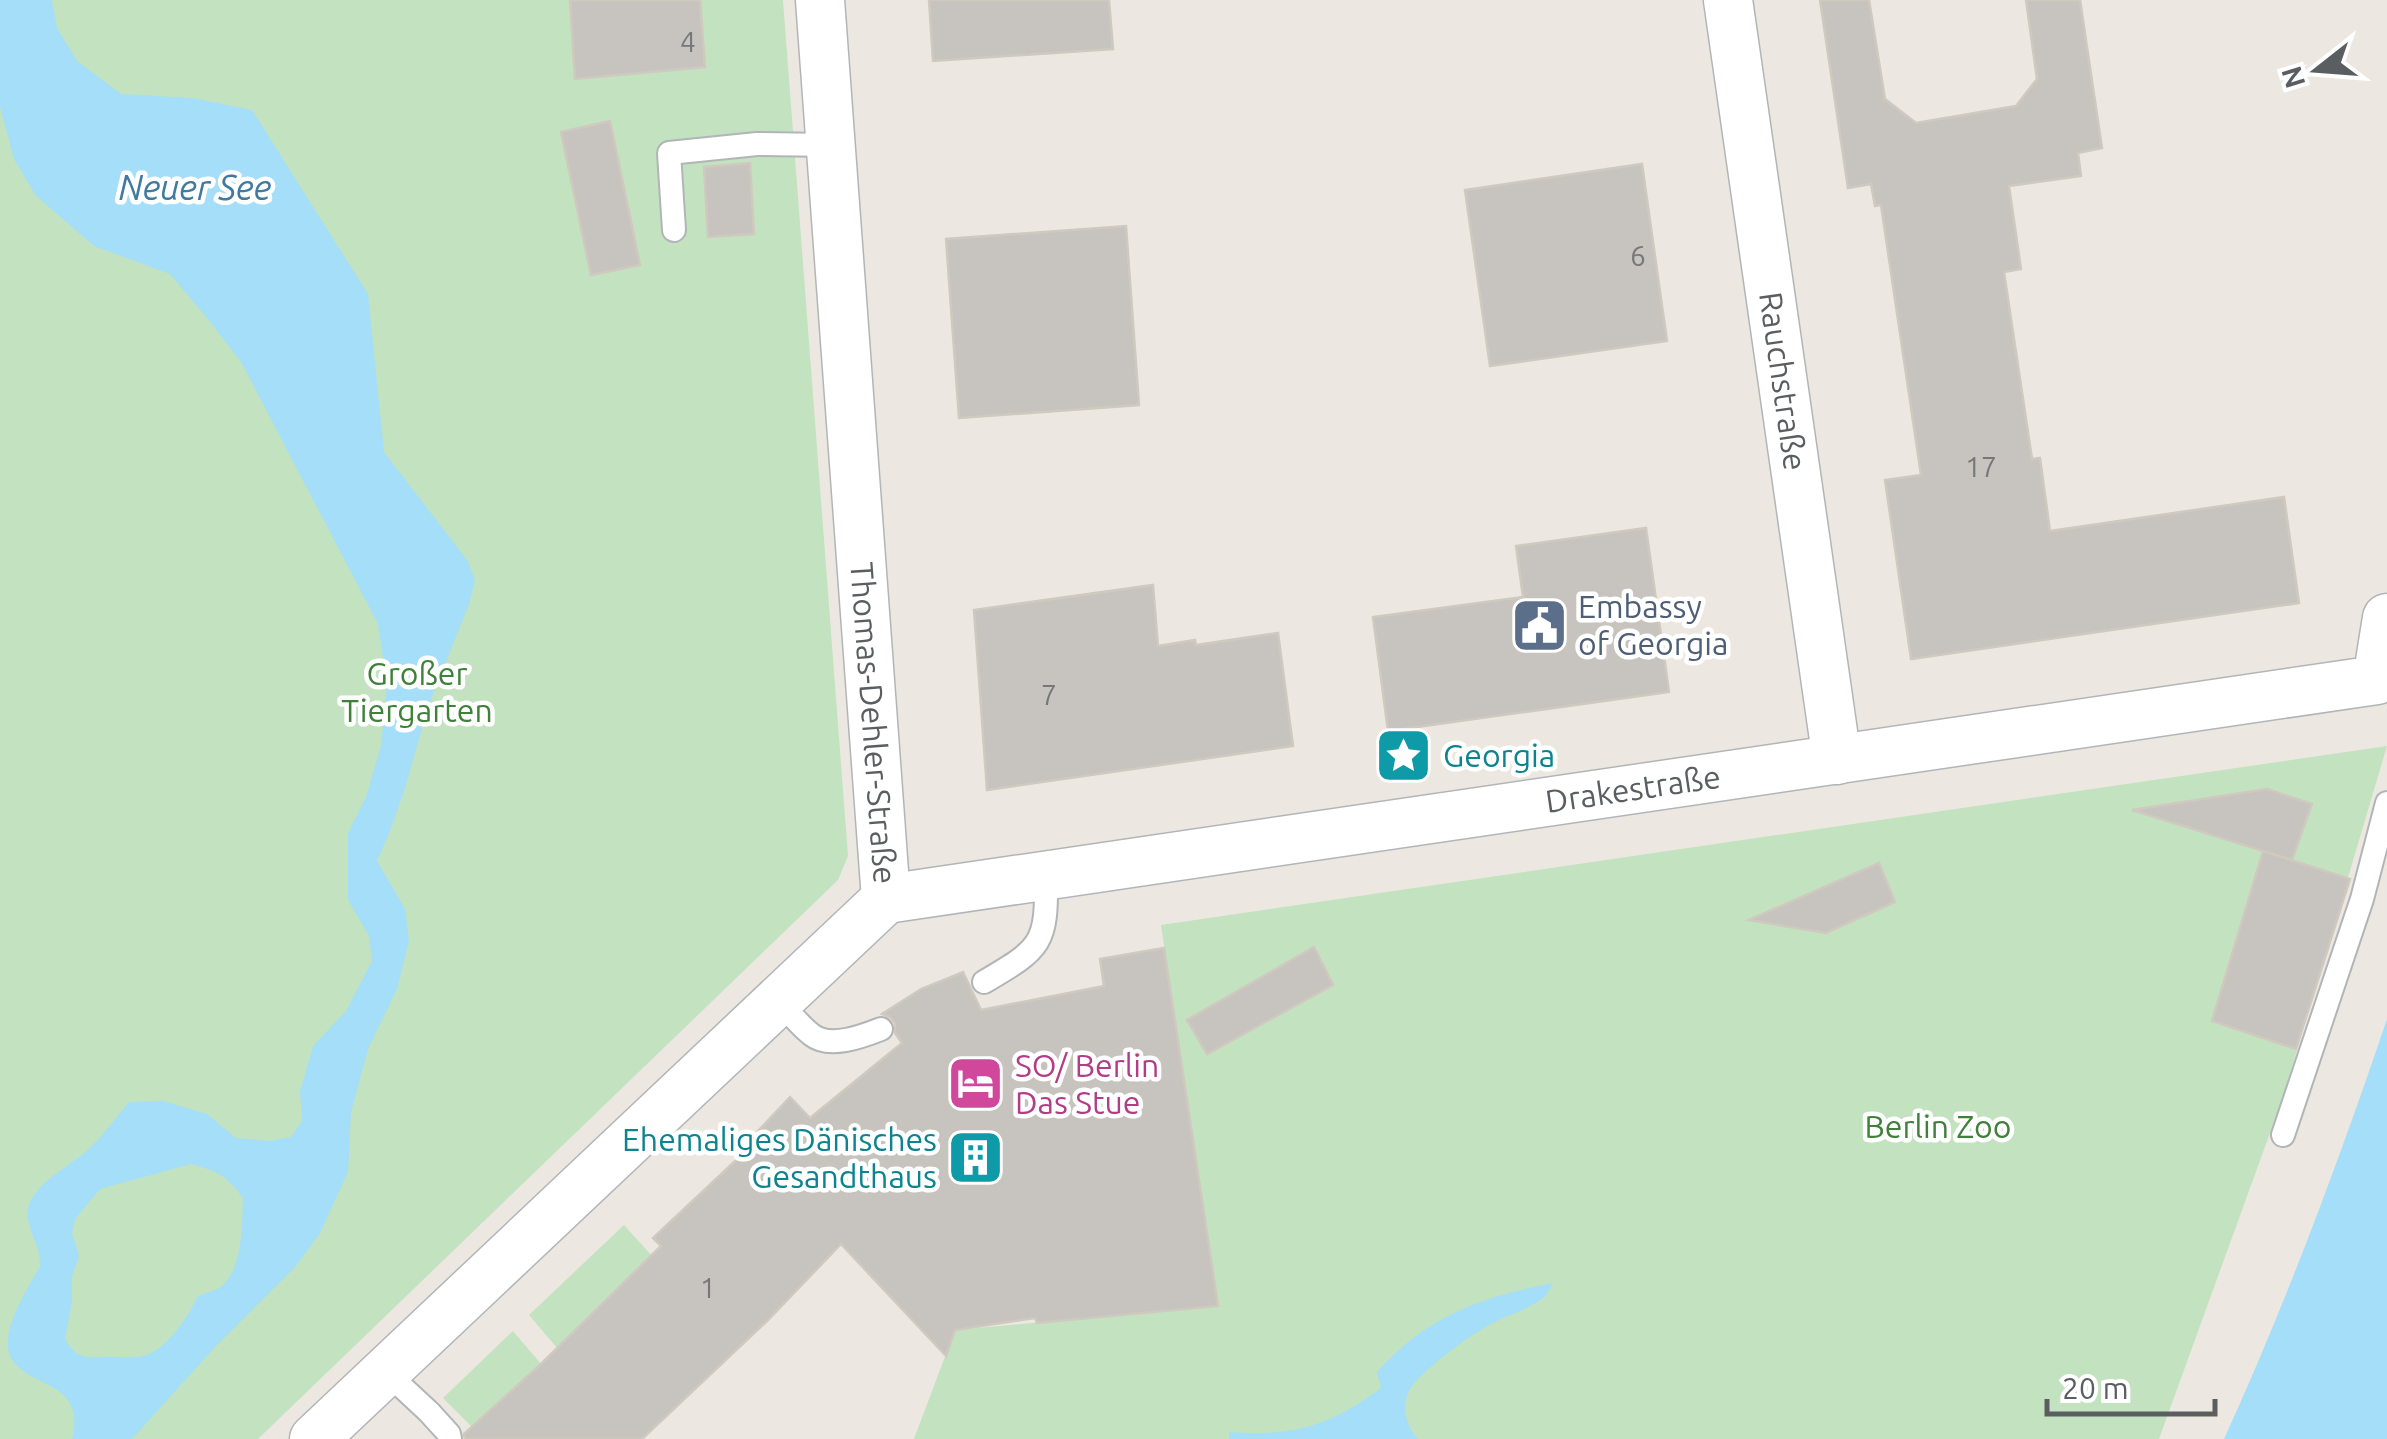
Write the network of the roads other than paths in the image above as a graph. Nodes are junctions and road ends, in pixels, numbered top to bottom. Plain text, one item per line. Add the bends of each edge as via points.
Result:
1 (820, 0) edge
2 (1728, 0) edge
3 (830, 145) junction
4 (674, 230) dead end
5 (2387, 618) edge
6 (2382, 690) edge
7 (1837, 760) junction
8 (2387, 803) edge
9 (1046, 876) junction
10 (886, 900) junction
11 (984, 982) dead end
12 (779, 1001) junction
13 (881, 1029) dead end
14 (2282, 1126) dead end
15 (386, 1372) junction
16 (314, 1439) edge
17 (450, 1439) edge

1 - 3 street, Thomas-Dehler-Straße
2 - 7 street, Rauchstraße
3 - 4 lane via 670,153
3 - 10 street, Thomas-Dehler-Straße
5 - 6 street
6 - 7 street, Drakestraße
7 - 9 street, Drakestraße
8 - 14 lane via 2362,899
9 - 10 street, Drakestraße
9 - 11 lane via 1047,915 1038,942
10 - 12 street, Thomas-Dehler-Straße
12 - 13 lane via 816,1038 846,1039
12 - 15 street, Thomas-Dehler-Straße
15 - 16 street, Thomas-Dehler-Straße
15 - 17 lane

